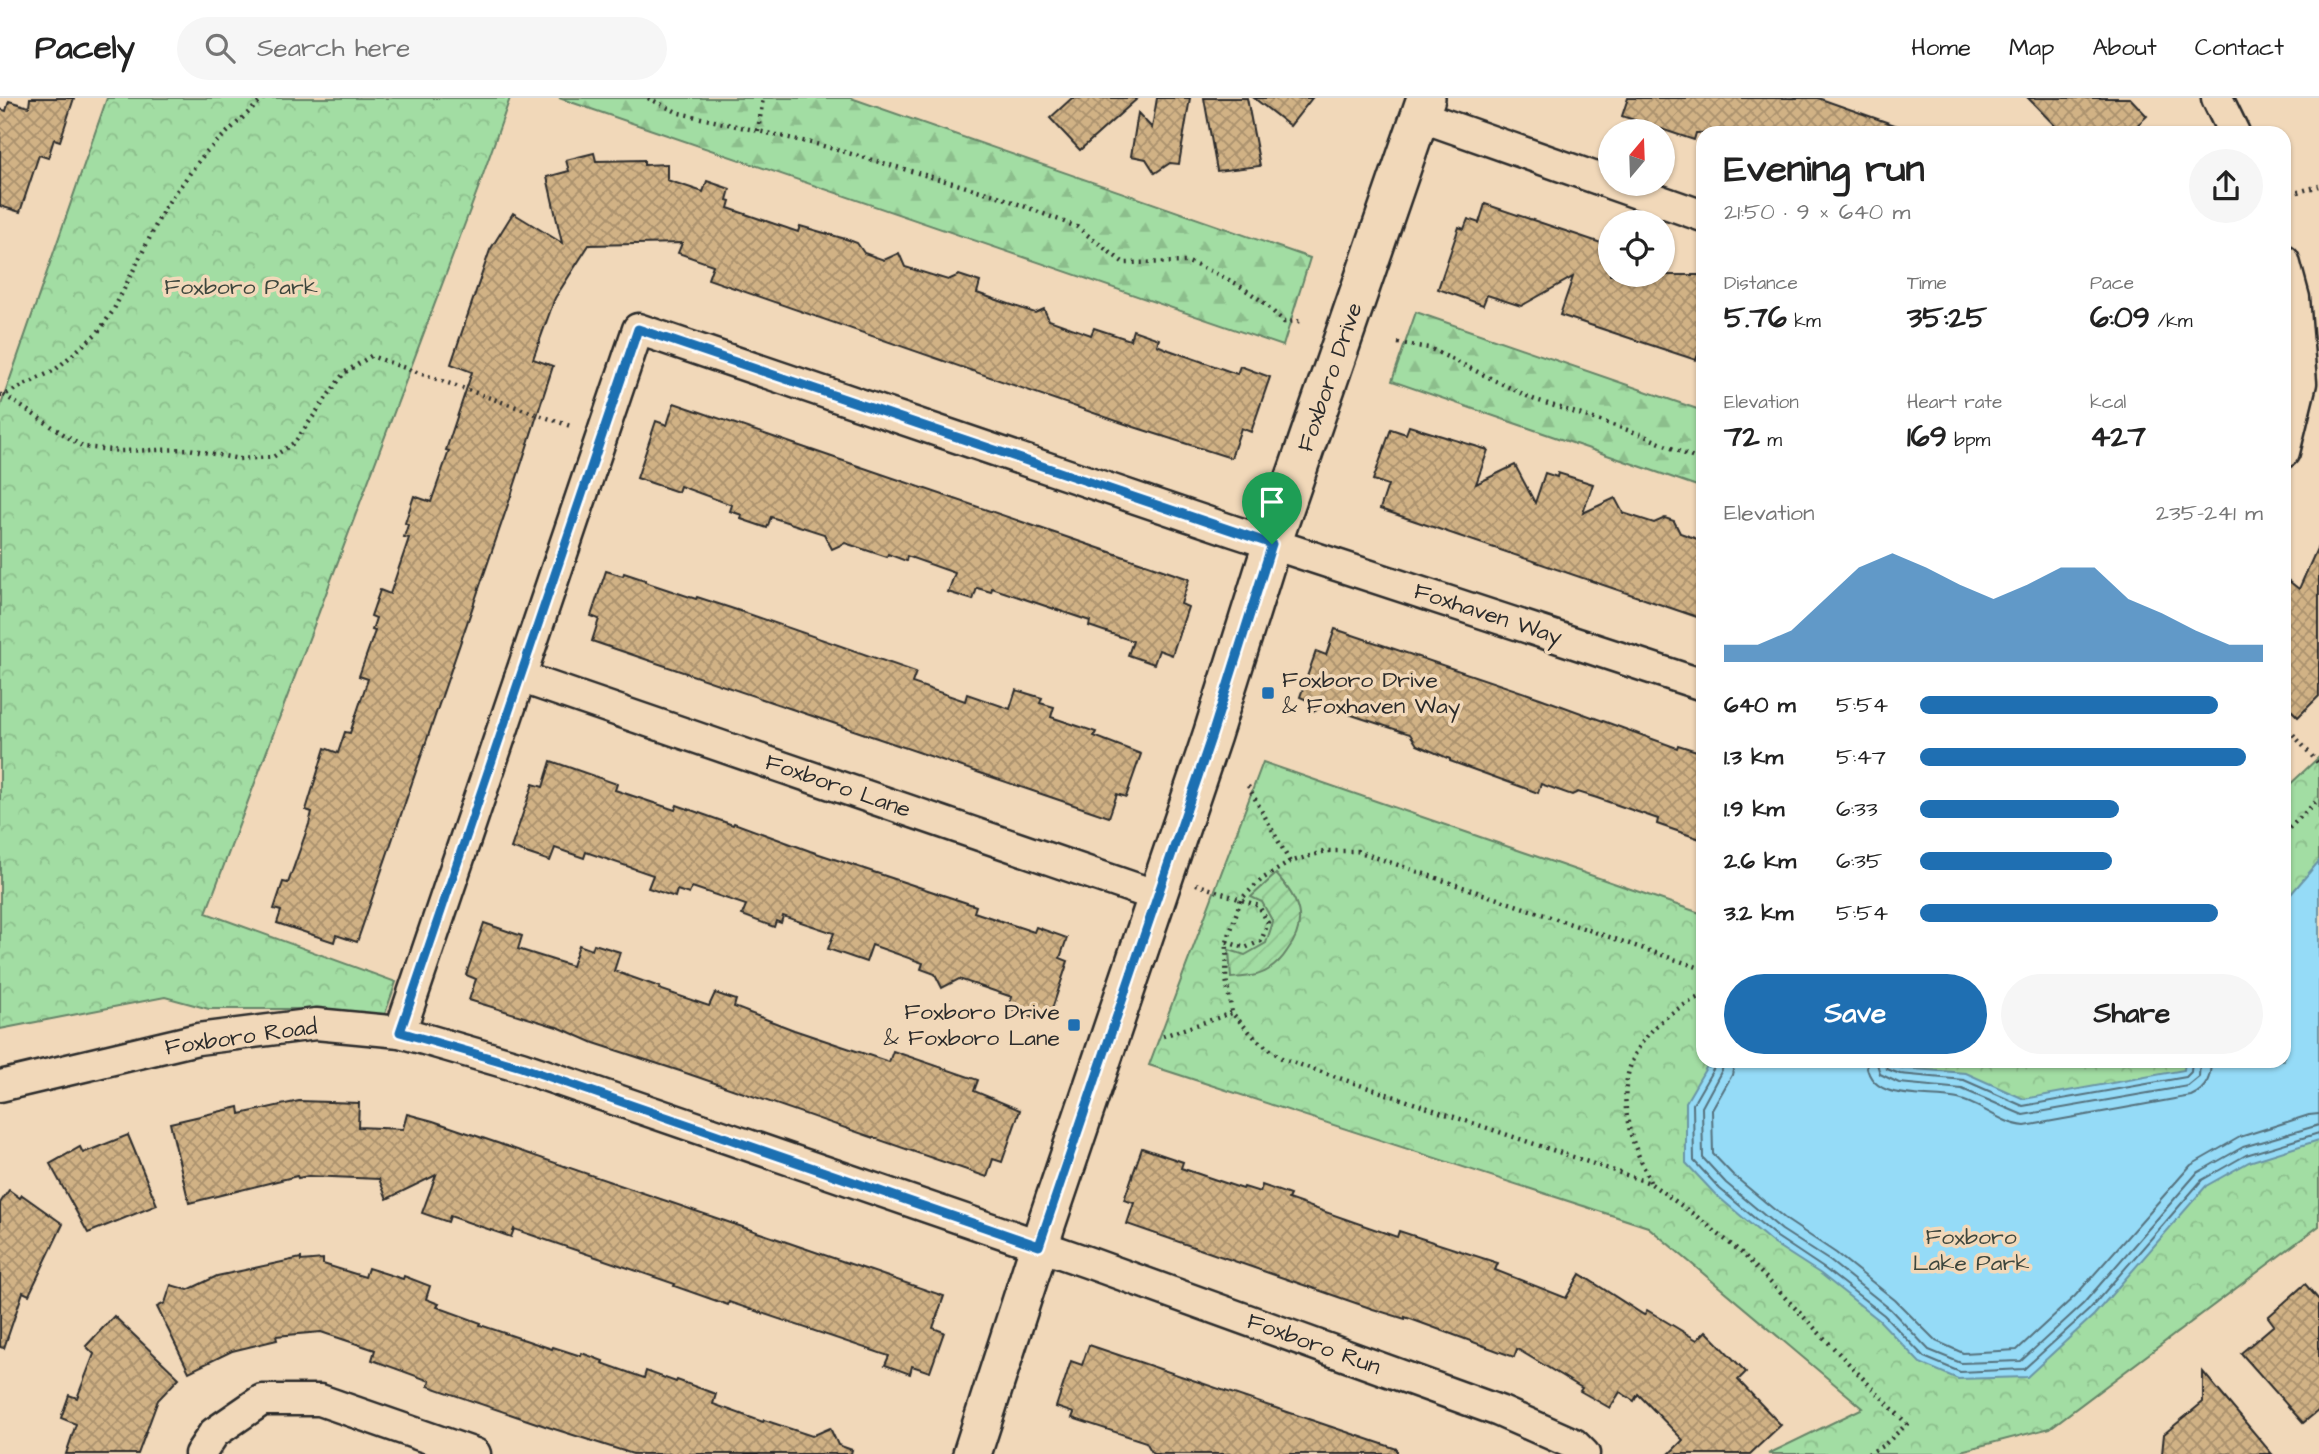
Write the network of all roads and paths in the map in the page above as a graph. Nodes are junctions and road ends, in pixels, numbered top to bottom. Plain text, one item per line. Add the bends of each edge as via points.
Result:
1 (264, 98) edge
2 (648, 98) edge
3 (763, 98) edge
4 (2217, 98) edge
5 (1423, 107) edge
6 (2231, 126) edge
7 (758, 131) junction
8 (1598, 178) edge
9 (2319, 186) edge
10 (2291, 193) edge
11 (1647, 196) edge
12 (1696, 213) edge
13 (2291, 287) edge
14 (1303, 321) dead end
15 (1398, 343) dead end
16 (2, 395) edge
17 (2291, 424) edge
18 (579, 429) dead end
19 (1696, 459) edge
20 (1272, 544) junction
21 (520, 677) junction
22 (1696, 683) edge
23 (2291, 732) edge
24 (2319, 764) edge
25 (1248, 786) dead end
26 (2319, 799) edge
27 (2291, 826) edge
28 (1290, 862) junction
29 (1157, 896) junction
30 (1241, 899) junction
31 (1227, 942) junction
32 (1696, 967) edge
33 (1696, 998) edge
34 (1232, 1013) junction
35 (400, 1032) junction
36 (1163, 1036) dead end
37 (0, 1086) edge
38 (1650, 1183) junction
39 (1039, 1246) junction
40 (200, 1454) edge
41 (475, 1454) edge
42 (972, 1454) edge
43 (1584, 1454) edge
44 (1868, 1454) edge

1 - 16 path via 205,153 165,207 98,332 55,370
2 - 7 path via 679,113
3 - 7 path
4 - 6 street
5 - 8 street
5 - 20 street, Foxboro Drive
7 - 14 path via 998,196 1077,227 1124,263 1188,262 1237,284 1284,322
9 - 10 path
11 - 12 street
13 - 17 street via 2301,383
15 - 19 path via 1429,348 1533,399 1640,434
16 - 18 path via 83,447 189,449 239,459 273,457 295,442 344,373 371,356
20 - 21 street, Foxhaven Way via 638,329
20 - 22 street, Foxhaven Way
20 - 29 street, Foxboro Drive
21 - 29 street, Foxboro Lane
21 - 35 street
23 - 24 path
25 - 28 path
26 - 27 path
28 - 30 path
28 - 32 path via 1326,851 1357,851
29 - 39 street, Foxboro Drive
30 - 31 path
30 - 31 path via 1259,906 1268,923 1261,941 1245,948
31 - 34 path via 1226,979
33 - 38 path via 1658,1022 1627,1071 1629,1129
34 - 36 path
34 - 38 path via 1283,1059
35 - 37 street, Foxboro Road via 316,1024 198,1039
35 - 39 street, Foxboro Road via 521,1067
38 - 44 path via 1743,1254 1907,1424
39 - 42 street, Foxboro Drive
39 - 43 street, Foxboro Run via 1499,1411 1574,1444
40 - 41 street via 214,1433 262,1401 320,1400

